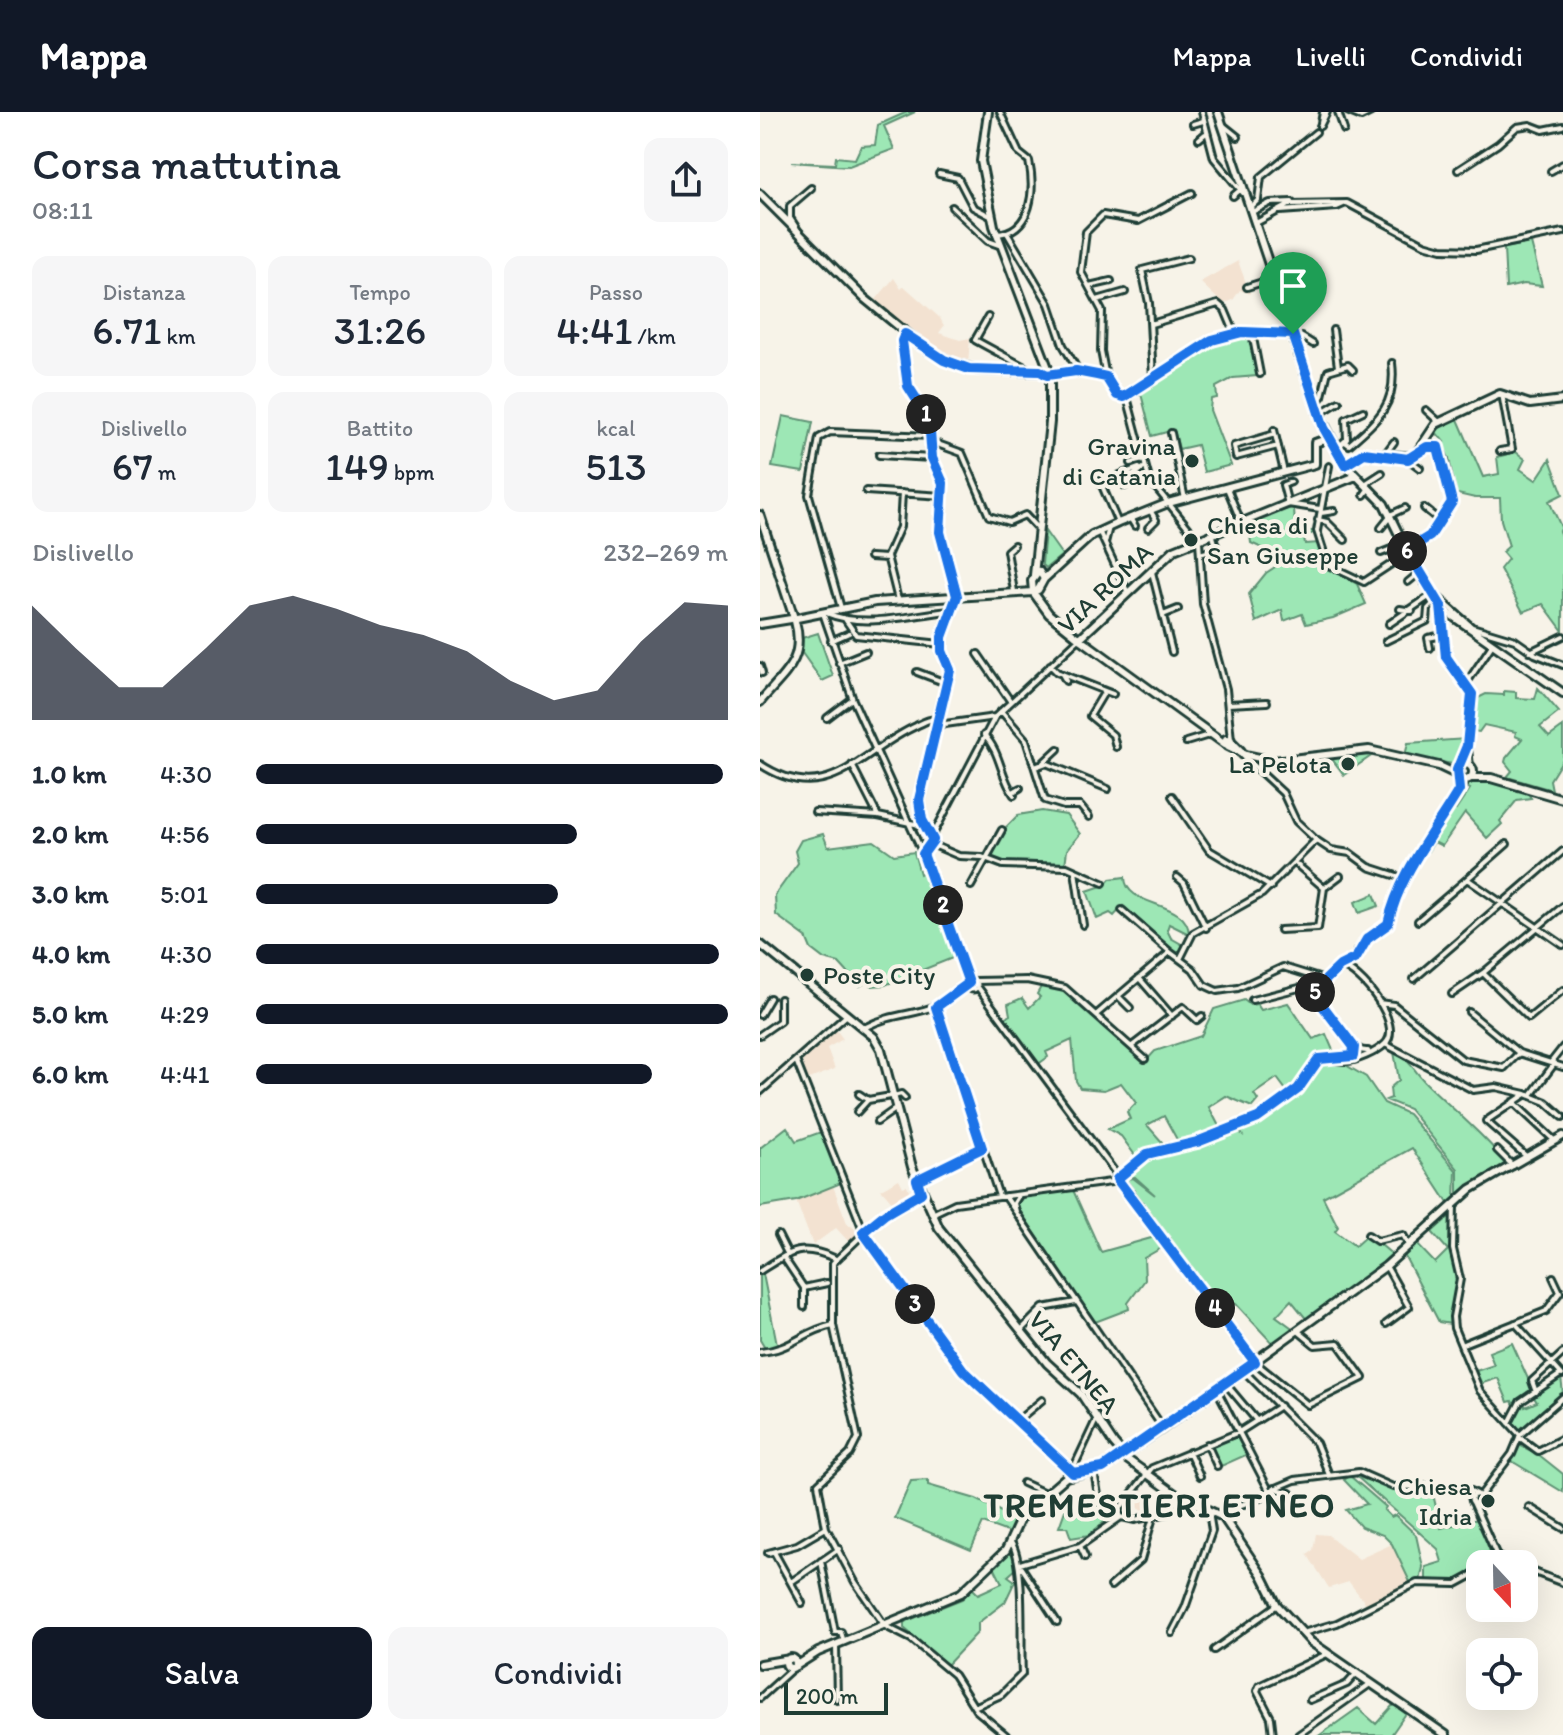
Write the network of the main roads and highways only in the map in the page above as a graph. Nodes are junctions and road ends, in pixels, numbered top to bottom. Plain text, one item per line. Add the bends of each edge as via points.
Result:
1 (988, 112) edge
2 (1218, 112) edge
3 (760, 194) edge
4 (1046, 370) junction
5 (1563, 400) edge
6 (1329, 438) junction
7 (1429, 443) junction
8 (1345, 465) junction
9 (1356, 476) junction
10 (760, 515) edge
11 (762, 525) edge
12 (1406, 549) junction
13 (1039, 554) junction
14 (1043, 575) junction
15 (1033, 578) junction
16 (1040, 588) junction
17 (1015, 591) junction
18 (1032, 593) junction
19 (1043, 606) junction
20 (794, 618) junction
21 (760, 624) edge
22 (1080, 638) junction
23 (1563, 693) edge
24 (760, 702) edge
25 (1227, 741) junction
26 (1251, 757) junction
27 (1459, 764) junction
28 (1439, 766) junction
29 (1471, 766) junction
30 (1463, 778) junction
31 (1491, 778) junction
32 (1563, 799) edge
33 (760, 944) edge
34 (1563, 1136) edge
35 (1123, 1454) junction
36 (763, 1663) edge
37 (1446, 1735) edge

1 - 4 main road via 981,161 992,217 1043,346
2 - 6 main road
3 - 4 main road via 905,334 944,360 969,369
4 - 13 main road via 1051,388
5 - 7 main road via 1536,404 1503,393 1439,422
6 - 8 main road
6 - 14 main road via 1315,443 1315,464 1130,518 1099,531
7 - 8 main road via 1408,459 1364,453
7 - 12 main road via 1437,446 1444,460 1452,502 1425,541
8 - 9 main road
9 - 12 main road via 1390,515
9 - 22 main road, VIA ROMA via 1174,550
10 - 11 main road
11 - 20 main road
12 - 23 main road via 1437,600
13 - 14 main road
13 - 15 main road
14 - 15 main road
14 - 16 main road
15 - 17 main road
15 - 18 main road
16 - 18 main road
16 - 19 main road
17 - 18 main road
17 - 20 main road via 898,600
18 - 19 main road
19 - 22 main road
20 - 21 main road
20 - 24 main road via 797,656
22 - 25 main road
25 - 26 main road
25 - 26 main road
26 - 28 main road via 1284,760 1362,750
27 - 28 main road
27 - 29 main road
27 - 30 main road
28 - 30 main road
29 - 30 main road
29 - 31 main road
30 - 31 main road
31 - 32 main road
33 - 35 main road, VIA ETNEA via 866,1027 881,1049 894,1110 932,1214 1047,1363 1081,1394
34 - 35 main road via 1471,1189 1386,1266
35 - 36 main road via 1094,1471 1074,1473 1047,1494 1019,1519 1002,1555 966,1589 897,1623 791,1664
35 - 37 main road, VIA ETNEA via 1178,1496 1219,1513 1277,1605 1303,1633

